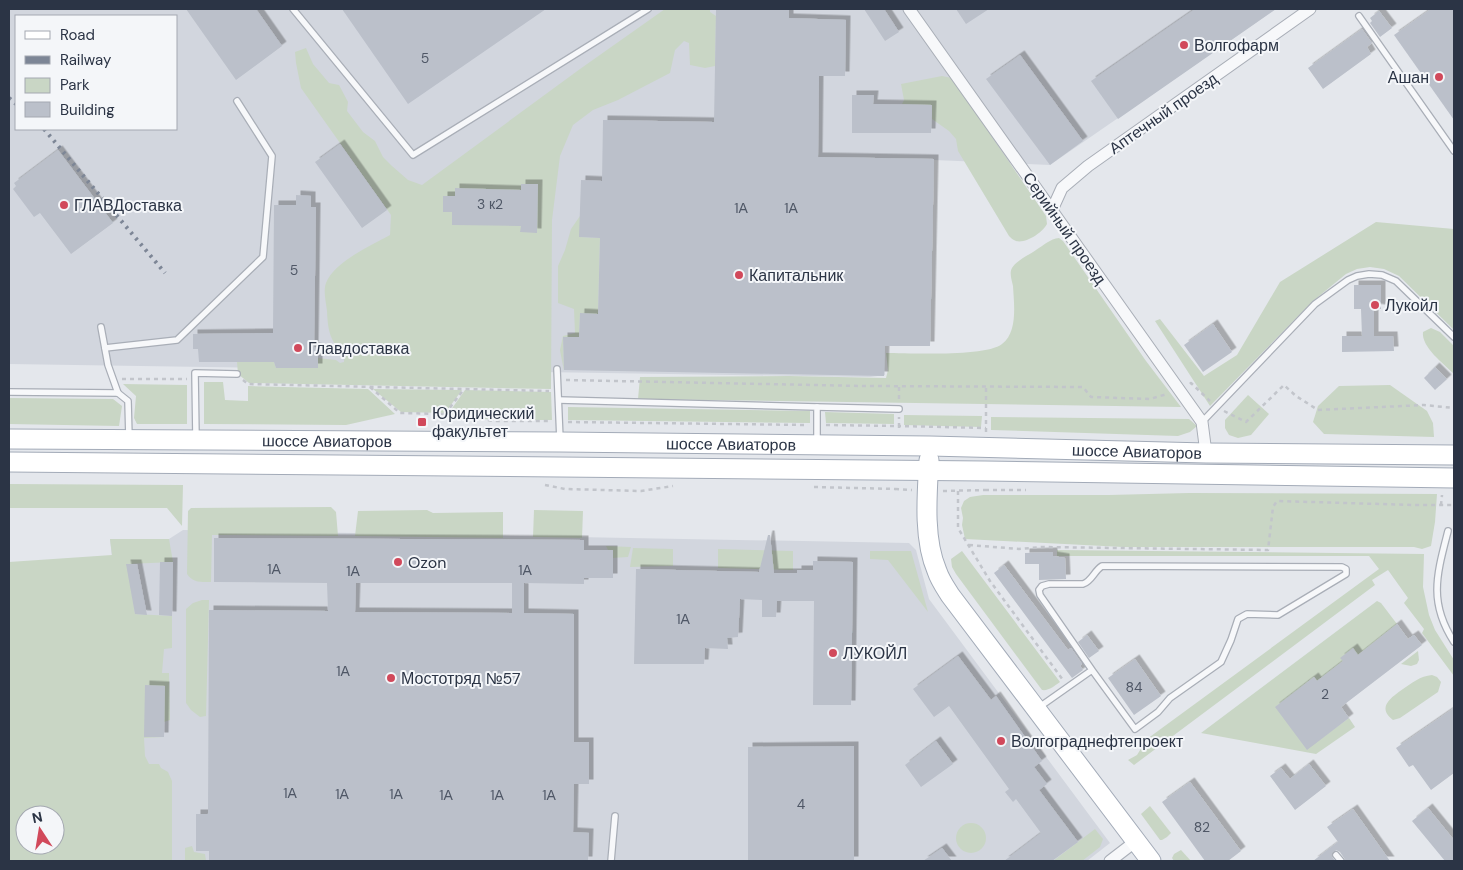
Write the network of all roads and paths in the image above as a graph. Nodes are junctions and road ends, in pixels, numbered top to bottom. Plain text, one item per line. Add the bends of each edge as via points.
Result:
1 (293, 9) edge
2 (648, 9) edge
3 (908, 9) edge
4 (1310, 9) edge
5 (1359, 16) dead end
6 (237, 101) dead end
7 (1454, 151) edge
8 (1052, 210) junction
9 (100, 327) dead end
10 (1454, 337) edge
11 (105, 348) junction
12 (557, 369) dead end
13 (237, 374) joint
14 (113, 379) junction
15 (196, 379) junction
16 (370, 387) junction
17 (464, 389) junction
18 (1180, 390) junction
19 (558, 391) junction
20 (9, 392) edge
21 (118, 393) junction
22 (559, 400) junction
23 (566, 400) junction
24 (818, 407) junction
25 (1217, 407) junction
26 (1454, 408) edge
27 (899, 409) dead end
28 (446, 414) junction
29 (560, 422) junction
30 (1202, 422) junction
31 (818, 425) junction
32 (899, 426) dead end
33 (9, 439) edge
34 (129, 440) junction
35 (196, 440) junction
36 (560, 442) junction
37 (817, 445) junction
38 (930, 446) junction
39 (1206, 453) junction
40 (1454, 455) edge
41 (9, 462) edge
42 (928, 472) junction
43 (1454, 478) edge
44 (958, 490) dead end
45 (1454, 505) edge
46 (1448, 531) dead end
47 (969, 546) junction
48 (1454, 642) edge
49 (1092, 670) junction
50 (1069, 687) junction
51 (1036, 710) junction
52 (615, 816) dead end
53 (1136, 842) junction
54 (1336, 855) dead end
55 (611, 861) edge
56 (1110, 861) edge
57 (1151, 861) edge
58 (1341, 861) edge

1 - 2 lane via 413,155
3 - 8 street, Серийный проезд
4 - 8 street, Аптечный проезд via 1088,166 1062,188
5 - 7 lane
6 - 11 lane via 272,156 263,258 177,340
8 - 18 street, Серийный проезд
9 - 11 lane
10 - 25 lane via 1396,281 1382,275 1357,276 1315,304
11 - 14 lane
12 - 19 lane
13 - 15 lane via 196,373
13 - 16 path via 248,384
14 - 15 path
14 - 21 lane
15 - 35 lane
16 - 17 path
16 - 28 path via 400,413
17 - 19 path
17 - 28 path
18 - 23 path via 1150,399 1091,397 1083,387 565,380
18 - 25 path via 1192,383
18 - 30 street, Серийный проезд
19 - 22 lane
20 - 21 lane
21 - 34 lane via 128,401
22 - 23 lane
22 - 29 lane
23 - 24 lane
23 - 31 path via 567,422
24 - 27 lane
24 - 31 lane
25 - 26 path via 1246,422 1284,385 1318,410 1424,405
25 - 30 lane
28 - 29 path via 494,421
29 - 36 lane
30 - 39 street, Серийный проезд
31 - 32 path
31 - 37 lane
33 - 34 main road, шоссе Авиаторов
34 - 35 main road, шоссе Авиаторов
35 - 36 main road, шоссе Авиаторов
36 - 37 main road, шоссе Авиаторов
37 - 38 main road, шоссе Авиаторов
38 - 39 main road, шоссе Авиаторов
38 - 42 main road
39 - 40 main road, шоссе Авиаторов
41 - 42 main road, шоссе Авиаторов
42 - 43 main road, шоссе Авиаторов
42 - 51 main road via 929,544 936,570 950,595
44 - 47 path via 958,528
45 - 47 path via 1277,501 1273,507 1268,550 1042,547 1019,550
46 - 48 lane via 1437,572 1437,590 1442,620
47 - 50 path via 990,581
49 - 49 lane via 1040,595 1042,586 1082,584 1088,582 1102,566 1346,569 1346,574 1278,615 1247,614 1238,619 1221,662 1170,698 1158,712 1135,729
49 - 50 lane
50 - 51 lane
51 - 53 main road
52 - 55 lane
53 - 56 street
53 - 57 main road
54 - 58 lane

